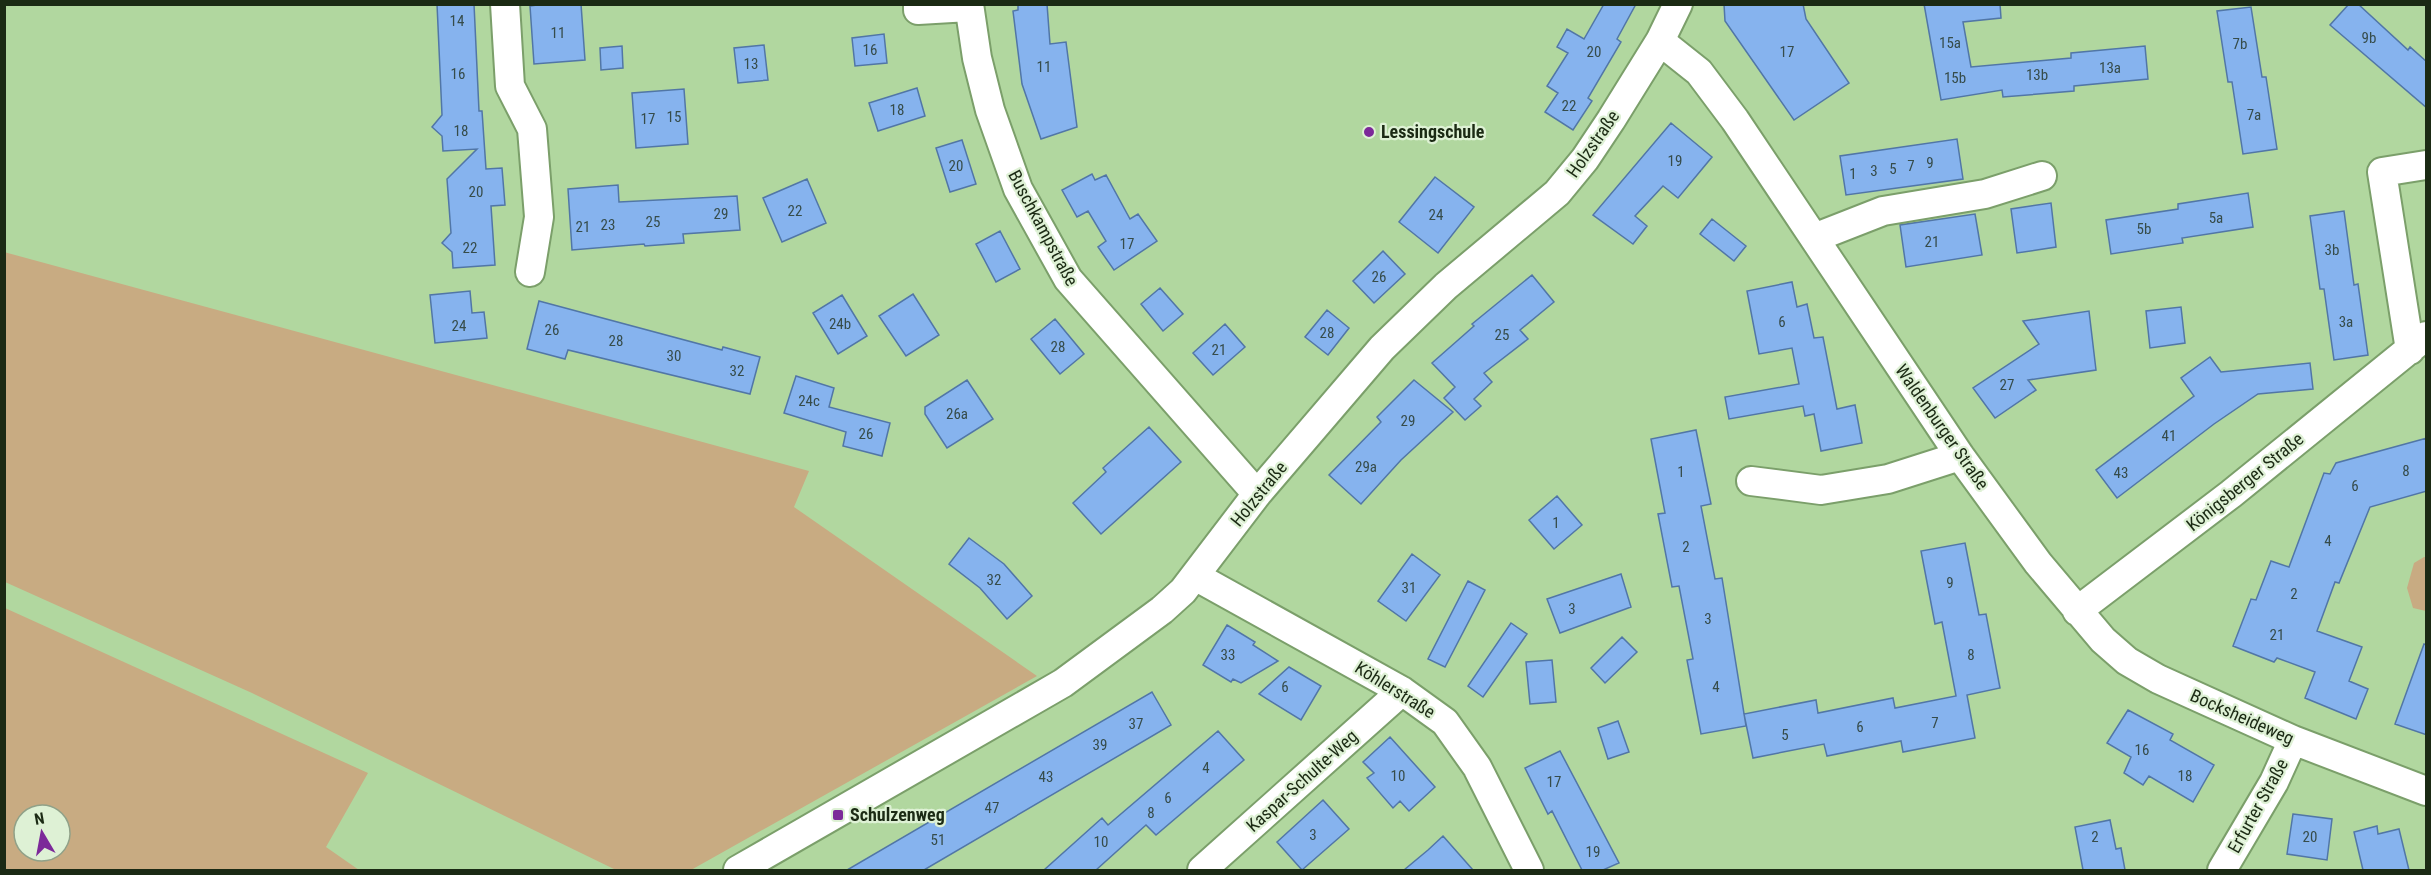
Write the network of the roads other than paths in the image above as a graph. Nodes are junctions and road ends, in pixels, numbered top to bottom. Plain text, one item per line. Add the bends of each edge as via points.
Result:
1 (504, 4) edge
2 (918, 4) edge
3 (1678, 4) edge
4 (969, 6) edge
5 (1660, 40) junction
6 (2427, 165) edge
7 (2042, 177) dead end
8 (1814, 238) junction
9 (530, 272) dead end
10 (2418, 343) edge
11 (1959, 456) junction
12 (1751, 481) dead end
13 (1257, 494) junction
14 (1195, 576) junction
15 (2078, 611) junction
16 (1402, 691) junction
17 (2293, 740) junction
18 (2427, 791) edge
19 (738, 870) edge
20 (1202, 870) edge
21 (1529, 870) edge
22 (2222, 870) edge

1 - 9 street via 510,86 532,129 539,217
2 - 4 street, Buschkampstraße via 918,10
3 - 5 street, Holzstraße
4 - 13 street, Buschkampstraße via 990,110 1018,189 1068,279
5 - 8 street, Waldenburger Straße via 1699,72 1736,120
5 - 13 street, Holzstraße via 1585,159 1557,193 1446,286 1382,348
6 - 10 street, Königsberger Straße via 2382,172
7 - 8 street via 1985,194 1883,211
8 - 11 street, Waldenburger Straße
10 - 15 street, Königsberger Straße
11 - 12 street via 1888,479 1821,490
11 - 15 street, Waldenburger Straße
13 - 14 street, Holzstraße
14 - 16 street, Köhlerstraße
14 - 19 street, Holzstraße via 1135,632 1063,682
15 - 17 street, Bocksheideweg via 2127,661
16 - 20 street, Kaspar-Schulte-Weg
16 - 21 street, Köhlerstraße via 1445,722 1477,767
17 - 18 street, Bocksheideweg
17 - 22 street, Erfurter Straße via 2274,782

